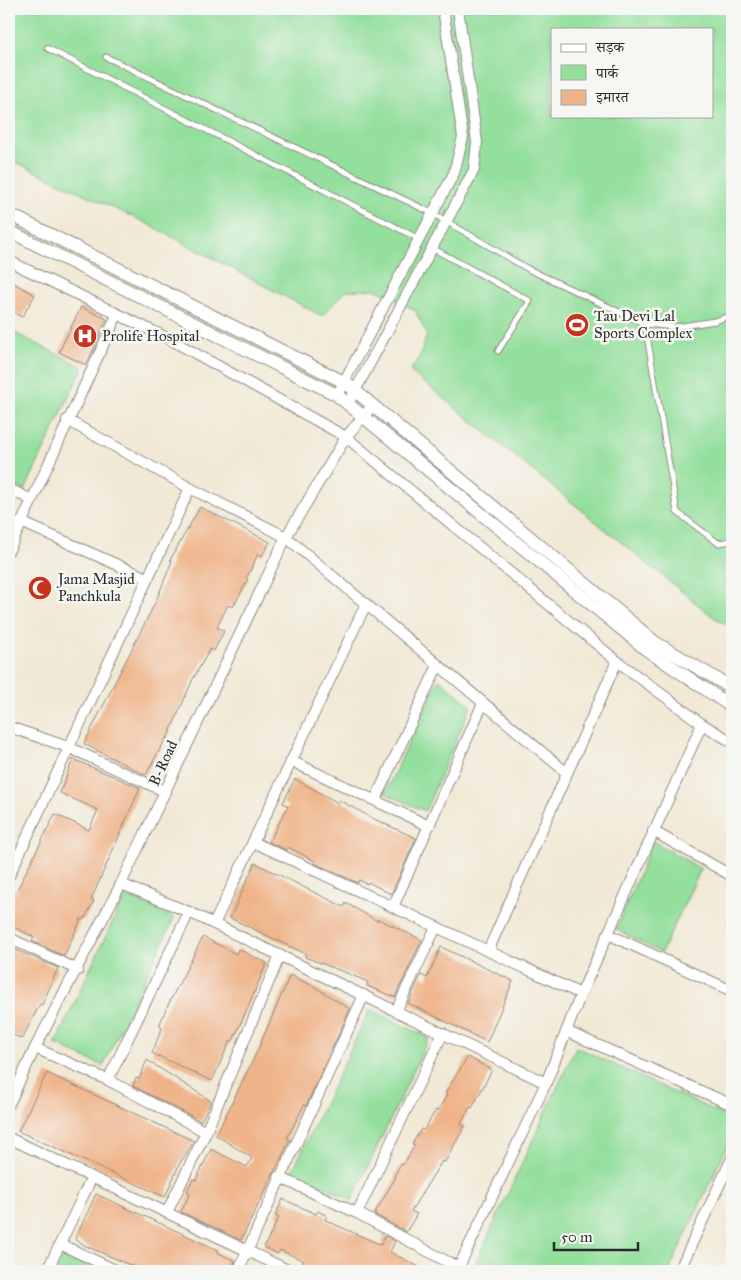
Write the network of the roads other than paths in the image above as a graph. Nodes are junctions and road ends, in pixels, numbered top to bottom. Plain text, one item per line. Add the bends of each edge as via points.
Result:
1 (443, 9) edge
2 (458, 9) edge
3 (48, 48) dead end
4 (106, 57) dead end
5 (432, 213) junction
6 (9, 214) edge
7 (446, 221) junction
8 (9, 231) edge
9 (419, 239) junction
10 (432, 248) junction
11 (9, 261) edge
12 (732, 314) edge
13 (117, 315) junction
14 (645, 324) junction
15 (498, 351) dead end
16 (344, 381) junction
17 (356, 390) junction
18 (337, 394) junction
19 (348, 404) junction
20 (373, 405) junction
21 (363, 416) junction
22 (67, 420) junction
23 (346, 437) junction
24 (190, 488) junction
25 (9, 489) edge
26 (32, 500) junction
27 (22, 522) junction
28 (286, 536) junction
29 (732, 541) edge
30 (9, 550) edge
31 (147, 578) junction
32 (366, 604) junction
33 (616, 661) junction
34 (438, 665) junction
35 (732, 688) edge
36 (483, 703) junction
37 (732, 707) edge
38 (702, 724) junction
39 (9, 727) edge
40 (732, 742) edge
41 (68, 747) junction
42 (291, 761) junction
43 (567, 773) junction
44 (166, 792) junction
45 (375, 800) junction
46 (429, 826) junction
47 (653, 831) junction
48 (252, 842) junction
49 (9, 876) edge
50 (732, 876) edge
51 (121, 884) junction
52 (393, 907) junction
53 (189, 912) junction
54 (214, 924) junction
55 (436, 927) junction
56 (608, 934) junction
57 (9, 938) edge
58 (488, 951) junction
59 (280, 955) junction
60 (78, 970) junction
61 (732, 991) edge
62 (580, 994) junction
63 (364, 995) junction
64 (396, 1010) junction
65 (566, 1031) junction
66 (443, 1033) junction
67 (36, 1048) junction
68 (108, 1080) junction
69 (546, 1083) junction
70 (9, 1104) edge
71 (732, 1105) edge
72 (206, 1132) junction
73 (9, 1138) edge
74 (732, 1158) edge
75 (92, 1177) junction
76 (279, 1177) junction
77 (167, 1212) junction
78 (357, 1213) junction
79 (60, 1244) junction
80 (248, 1251) junction
81 (458, 1270) edge
82 (47, 1271) edge
83 (117, 1271) edge
84 (238, 1271) edge
85 (290, 1271) edge
86 (679, 1271) edge

1 - 5 street via 464,137 454,173
2 - 7 street via 477,142 474,170
3 - 9 lane
4 - 5 lane
5 - 7 lane
5 - 9 street
6 - 16 street
7 - 10 street
7 - 14 lane via 528,269
8 - 18 street
9 - 10 street
9 - 16 street
10 - 15 lane via 530,301
10 - 17 street
11 - 13 street
12 - 14 lane via 715,322 676,326
13 - 22 street
13 - 23 street via 173,342
14 - 29 lane via 677,512 718,543
16 - 17 street
16 - 18 street
17 - 19 street
17 - 20 street
18 - 19 street
19 - 21 street
20 - 21 street, B-Road
20 - 35 street via 656,643
21 - 23 street, B-Road
21 - 37 street via 647,650
22 - 24 street
22 - 26 street
23 - 28 street, B-Road
23 - 33 street
24 - 28 street
24 - 31 street
25 - 26 street
26 - 27 street
27 - 30 street
27 - 31 street
28 - 32 street
28 - 44 street, B-Road
31 - 41 street
32 - 34 street
32 - 42 street
33 - 38 street
33 - 43 street
34 - 36 street
34 - 45 street
36 - 43 street
36 - 46 street
38 - 40 street
38 - 47 street
39 - 41 street
41 - 44 street
41 - 49 street
42 - 45 street
42 - 48 street
43 - 58 street
44 - 51 street, B-Road
45 - 46 street
46 - 52 street
47 - 50 street
47 - 56 street
48 - 52 street
48 - 54 street
51 - 53 street
51 - 60 street, B-Road
52 - 55 street
53 - 54 street
53 - 68 street
54 - 59 street
55 - 58 street
55 - 64 street
56 - 61 street
56 - 62 street
57 - 60 street
58 - 62 street
59 - 63 street
59 - 72 street
60 - 67 street, B-Road
62 - 65 street
63 - 64 street
63 - 76 street
64 - 66 street
65 - 69 street
65 - 71 street
66 - 69 street
66 - 78 street
67 - 68 street
67 - 70 street, B-Road
68 - 72 street
69 - 81 street
72 - 77 street
73 - 75 street
74 - 86 street
75 - 77 street
75 - 79 street
76 - 78 street
76 - 80 street
77 - 80 street
78 - 81 street
79 - 82 street
79 - 83 street
80 - 84 street
80 - 85 street

